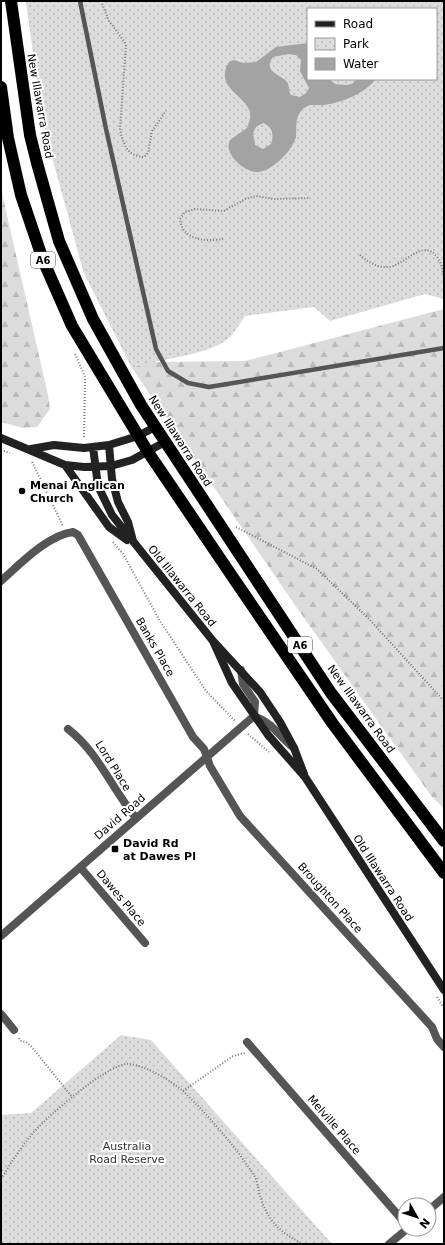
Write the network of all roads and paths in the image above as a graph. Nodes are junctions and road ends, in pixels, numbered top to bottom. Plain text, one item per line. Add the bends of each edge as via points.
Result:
1 (11, 1) edge
2 (80, 1) edge
3 (101, 1) edge
4 (1, 87) edge
5 (166, 111) dead end
6 (310, 198) dead end
7 (223, 239) dead end
8 (360, 255) dead end
9 (444, 278) edge
10 (444, 348) edge
11 (155, 426) junction
12 (138, 436) junction
13 (1, 438) edge
14 (165, 442) junction
15 (109, 445) junction
16 (93, 447) junction
17 (30, 449) junction
18 (1, 450) edge
19 (148, 452) junction
20 (15, 454) dead end
21 (31, 460) dead end
22 (65, 465) junction
23 (111, 466) junction
24 (95, 467) junction
25 (234, 526) dead end
26 (66, 532) junction
27 (108, 536) dead end
28 (134, 545) junction
29 (1, 581) edge
30 (213, 641) junction
31 (241, 670) junction
32 (444, 701) edge
33 (254, 716) junction
34 (241, 727) junction
35 (68, 729) dead end
36 (294, 748) junction
37 (271, 753) dead end
38 (207, 758) junction
39 (305, 777) junction
40 (136, 818) junction
41 (444, 841) edge
42 (80, 867) junction
43 (444, 873) edge
44 (1, 936) edge
45 (145, 943) dead end
46 (444, 990) edge
47 (436, 995) dead end
48 (444, 1008) edge
49 (1, 1014) edge
50 (14, 1030) joint
51 (247, 1042) dead end
52 (444, 1046) edge
53 (253, 1049) junction
54 (183, 1091) junction
55 (72, 1097) junction
56 (1, 1179) edge
57 (397, 1214) edge
58 (397, 1237) edge
59 (303, 1244) edge
60 (389, 1244) edge

1 - 11 highway, New Illawarra Road / A6 via 30,135 60,241 93,319
2 - 10 lane via 156,349 168,371 188,383 209,387
3 - 5 path via 109,21 126,44 120,129 122,141 128,151 135,156 144,157 148,153 152,131
4 - 12 highway, A6 via 16,173 43,260 72,326
6 - 7 path via 274,199 256,196 224,211 195,209 185,212 180,219 180,226 184,232 193,238 213,241
8 - 9 path via 376,266 389,268 420,250 427,251 437,256
11 - 12 street
11 - 14 highway, New Illawarra Road / A6
12 - 15 street
12 - 19 highway, A6
13 - 17 street
14 - 19 street
14 - 41 highway, New Illawarra Road / A6 via 331,692
15 - 16 street
15 - 23 street, Old Illawarra Road
16 - 17 street via 54,445
16 - 24 street, Old Illawarra Road
17 - 22 street
18 - 20 path
19 - 23 street
19 - 43 highway, A6 via 333,724
21 - 26 path
22 - 24 street
22 - 28 street, Old Illawarra Road via 109,527
23 - 24 street
23 - 28 street, Old Illawarra Road via 118,502 128,522
24 - 28 street, Old Illawarra Road via 98,486 104,500
25 - 32 path via 317,569 369,619
26 - 29 street via 30,555
26 - 38 street, Banks Place via 78,535 85,545 101,577
27 - 34 path via 123,554 160,621 206,691
28 - 30 street, Old Illawarra Road
30 - 31 street, Old Illawarra Road
30 - 33 street, Old Illawarra Road via 232,683
31 - 33 street via 244,684 255,702
31 - 36 street, Old Illawarra Road via 260,692
33 - 34 street, David Road
33 - 36 street via 268,722 283,740
33 - 39 street, Old Illawarra Road via 283,754
34 - 37 path
34 - 38 street, David Road
35 - 40 street, Lord Place via 89,748 121,800
36 - 39 street, Old Illawarra Road
38 - 40 street, David Road
38 - 52 street, Broughton Place via 240,816 432,1027 437,1039
39 - 46 street, Old Illawarra Road
40 - 42 street, David Road
42 - 44 street, David Road
42 - 45 street, Dawes Place
47 - 48 path
49 - 50 street
50 - 55 path via 21,1041 29,1044
51 - 53 street, Melville Place
53 - 54 path via 233,1056
53 - 57 street, Melville Place
54 - 55 path via 152,1071 128,1064 113,1068
54 - 59 path via 204,1112 255,1177 261,1200 272,1222 287,1237
55 - 56 path via 33,1133
58 - 60 street

